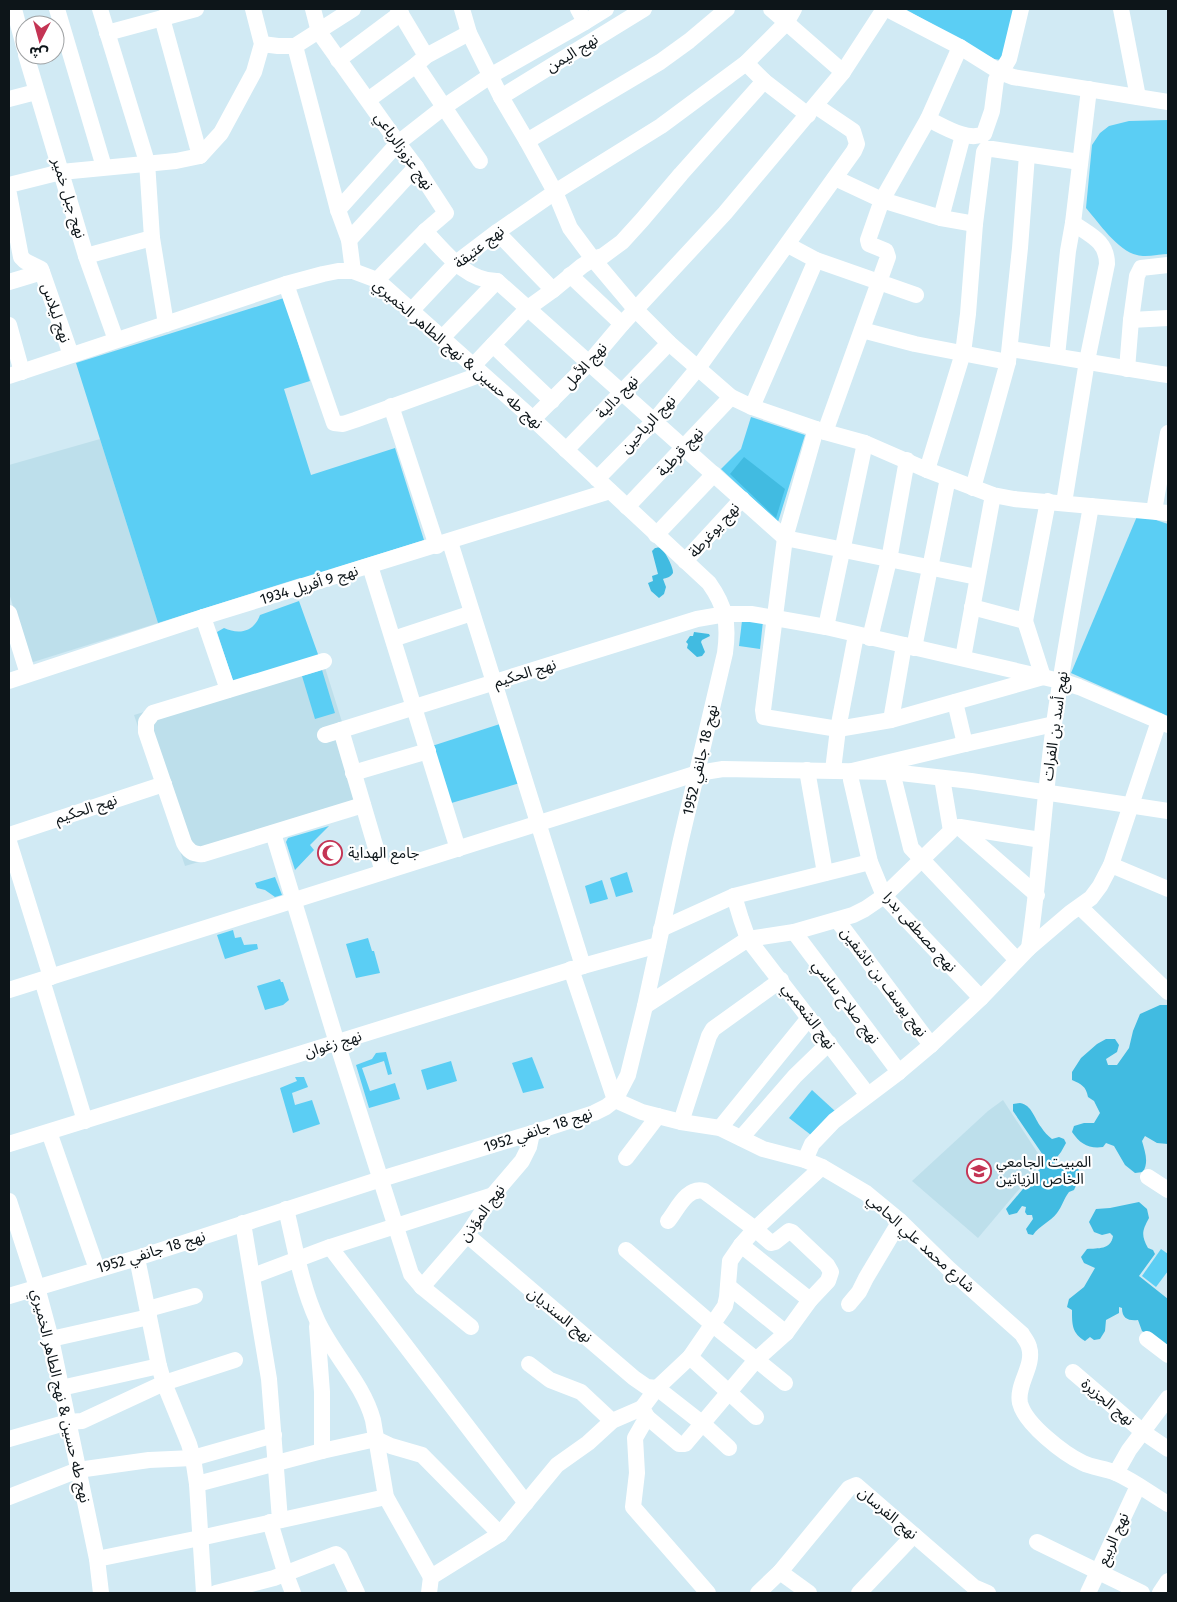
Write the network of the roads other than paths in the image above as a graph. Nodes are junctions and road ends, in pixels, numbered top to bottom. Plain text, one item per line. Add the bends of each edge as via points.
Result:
1 (57, 9) edge
2 (100, 9) edge
3 (196, 9) edge
4 (253, 9) edge
5 (313, 9) edge
6 (353, 9) edge
7 (462, 9) edge
8 (606, 9) edge
9 (644, 9) edge
10 (727, 9) edge
11 (771, 9) edge
12 (888, 9) edge
13 (1021, 9) edge
14 (1121, 9) edge
15 (400, 11) edge
16 (582, 16) edge
17 (790, 16) edge
18 (162, 18) junction
19 (319, 32) junction
20 (107, 33) junction
21 (469, 33) junction
22 (262, 44) junction
23 (295, 46) junction
24 (960, 47) junction
25 (338, 60) junction
26 (421, 60) junction
27 (746, 63) junction
28 (29, 65) edge
29 (843, 72) junction
30 (1000, 72) junction
31 (490, 76) junction
32 (764, 81) junction
33 (1090, 89) junction
34 (36, 92) junction
35 (501, 97) junction
36 (1138, 97) junction
37 (9, 99) edge
38 (368, 100) junction
39 (1168, 102) edge
40 (444, 107) junction
41 (812, 110) junction
42 (928, 118) junction
43 (976, 140) junction
44 (527, 141) junction
45 (398, 144) junction
46 (1026, 155) junction
47 (200, 156) junction
48 (480, 161) dead end
49 (147, 162) junction
50 (1080, 162) junction
51 (104, 167) junction
52 (416, 167) junction
53 (61, 172) junction
54 (835, 178) junction
55 (9, 185) edge
56 (555, 192) junction
57 (9, 194) edge
58 (882, 200) junction
59 (338, 210) junction
60 (941, 218) junction
61 (1073, 223) junction
62 (975, 224) junction
63 (425, 231) junction
64 (497, 232) junction
65 (152, 238) junction
66 (349, 240) junction
67 (788, 244) junction
68 (86, 256) junction
69 (593, 259) junction
70 (816, 260) junction
71 (456, 263) junction
72 (1168, 265) edge
73 (353, 271) junction
74 (42, 272) junction
75 (570, 275) junction
76 (377, 280) junction
77 (497, 281) junction
78 (9, 282) edge
79 (880, 283) junction
80 (286, 284) junction
81 (553, 290) junction
82 (916, 295) dead end
83 (528, 308) junction
84 (636, 310) junction
85 (411, 311) junction
86 (1168, 318) edge
87 (1131, 320) junction
88 (166, 324) junction
89 (622, 324) junction
90 (9, 325) edge
91 (862, 330) junction
92 (442, 338) junction
93 (116, 340) junction
94 (670, 344) junction
95 (492, 345) junction
96 (963, 353) junction
97 (71, 356) junction
98 (1009, 356) junction
99 (1057, 356) junction
100 (1088, 361) junction
101 (589, 363) junction
102 (698, 368) junction
103 (1127, 369) junction
104 (477, 370) junction
105 (16, 374) edge
106 (1168, 375) edge
107 (622, 392) junction
108 (731, 396) junction
109 (552, 401) junction
110 (391, 406) junction
111 (752, 407) junction
112 (533, 419) junction
113 (654, 420) junction
114 (820, 430) junction
115 (1168, 433) edge
116 (865, 443) junction
117 (684, 448) junction
118 (566, 450) junction
119 (907, 460) junction
120 (927, 470) junction
121 (714, 474) junction
122 (948, 478) junction
123 (596, 479) junction
124 (974, 488) junction
125 (610, 491) junction
126 (993, 495) junction
127 (742, 499) junction
128 (1056, 502) junction
129 (1091, 506) junction
130 (1162, 506) edge
131 (627, 507) junction
132 (656, 534) junction
133 (785, 538) junction
134 (443, 544) junction
135 (843, 550) junction
136 (889, 560) junction
137 (685, 561) junction
138 (370, 566) junction
139 (930, 568) junction
140 (977, 577) junction
141 (972, 606) junction
142 (9, 613) edge
143 (472, 613) junction
144 (726, 614) junction
145 (203, 617) junction
146 (775, 618) junction
147 (1025, 621) junction
148 (826, 627) junction
149 (863, 636) junction
150 (392, 639) junction
151 (909, 647) junction
152 (963, 658) junction
153 (324, 661) dead end
154 (28, 674) junction
155 (1043, 677) junction
156 (9, 681) edge
157 (1060, 681) junction
158 (494, 682) junction
159 (228, 690) junction
160 (954, 702) junction
161 (414, 707) junction
162 (891, 720) junction
163 (1164, 723) edge
164 (1054, 724) junction
165 (838, 729) junction
166 (965, 744) junction
167 (428, 751) junction
168 (807, 770) junction
169 (833, 770) junction
170 (852, 771) junction
171 (892, 772) junction
172 (353, 773) junction
173 (698, 773) junction
174 (942, 778) junction
175 (164, 784) junction
176 (1045, 792) junction
177 (363, 805) junction
178 (1131, 805) junction
179 (1168, 811) edge
180 (538, 823) junction
181 (955, 826) junction
182 (273, 833) junction
183 (9, 835) edge
184 (1041, 840) junction
185 (9, 842) edge
186 (458, 849) junction
187 (922, 859) junction
188 (870, 862) junction
189 (1111, 865) junction
190 (383, 872) junction
191 (825, 873) junction
192 (1168, 889) edge
193 (1037, 895) junction
194 (734, 896) junction
195 (884, 896) junction
196 (293, 901) junction
197 (1080, 907) junction
198 (837, 920) junction
199 (794, 932) junction
200 (660, 937) junction
201 (748, 939) junction
202 (1028, 948) junction
203 (1017, 960) junction
204 (577, 968) junction
205 (46, 978) junction
206 (780, 980) junction
207 (9, 990) edge
208 (1168, 992) edge
209 (981, 998) junction
210 (645, 1006) junction
211 (809, 1018) junction
212 (337, 1043) junction
213 (829, 1043) junction
214 (931, 1045) junction
215 (899, 1072) junction
216 (868, 1095) junction
217 (615, 1100) junction
218 (658, 1116) junction
219 (85, 1121) junction
220 (681, 1122) junction
221 (720, 1128) junction
222 (49, 1132) junction
223 (532, 1133) junction
224 (740, 1138) junction
225 (9, 1144) edge
226 (626, 1158) dead end
227 (806, 1160) junction
228 (822, 1167) junction
229 (1148, 1177) dead end
230 (381, 1179) junction
231 (1168, 1190) edge
232 (493, 1195) junction
233 (9, 1201) edge
234 (286, 1209) junction
235 (668, 1221) dead end
236 (900, 1221) junction
237 (243, 1223) junction
238 (396, 1227) junction
239 (754, 1229) junction
240 (467, 1235) junction
241 (741, 1245) junction
242 (330, 1247) junction
243 (626, 1250) dead end
244 (137, 1258) junction
245 (298, 1259) junction
246 (97, 1269) junction
247 (253, 1276) junction
248 (728, 1286) junction
249 (37, 1287) junction
250 (422, 1287) junction
251 (9, 1296) edge
252 (195, 1296) dead end
253 (810, 1300) junction
254 (849, 1304) dead end
255 (148, 1313) junction
256 (317, 1321) junction
257 (712, 1324) junction
258 (471, 1326) dead end
259 (786, 1333) junction
260 (51, 1339) junction
261 (1147, 1339) dead end
262 (1168, 1355) edge
263 (690, 1357) junction
264 (235, 1360) dead end
265 (756, 1360) junction
266 (530, 1364) dead end
267 (159, 1366) junction
268 (1073, 1372) dead end
269 (164, 1383) junction
270 (784, 1383) dead end
271 (62, 1388) junction
272 (657, 1388) junction
273 (729, 1392) junction
274 (1168, 1398) edge
275 (644, 1412) junction
276 (756, 1417) dead end
277 (612, 1420) junction
278 (68, 1422) junction
279 (703, 1424) junction
280 (1143, 1432) junction
281 (274, 1435) junction
282 (9, 1439) edge
283 (376, 1439) junction
284 (729, 1448) dead end
285 (1168, 1449) edge
286 (322, 1451) junction
287 (193, 1458) junction
288 (277, 1464) junction
289 (78, 1470) junction
290 (1116, 1473) junction
291 (197, 1484) junction
292 (1138, 1486) junction
293 (9, 1497) edge
294 (386, 1497) junction
295 (526, 1503) junction
296 (1168, 1504) edge
297 (275, 1521) junction
298 (500, 1534) junction
299 (914, 1534) junction
300 (200, 1538) junction
301 (1037, 1542) dead end
302 (97, 1559) junction
303 (285, 1572) junction
304 (780, 1572) junction
305 (1098, 1573) junction
306 (1168, 1581) edge
307 (430, 1585) edge
308 (101, 1593) edge
309 (204, 1593) edge
310 (217, 1593) edge
311 (293, 1593) edge
312 (356, 1593) edge
313 (708, 1593) edge
314 (758, 1593) edge
315 (809, 1593) edge
316 (859, 1593) edge
317 (988, 1593) edge
318 (1088, 1593) edge
319 (1142, 1593) edge
320 (1160, 1593) edge

1 - 51 street
2 - 20 street
3 - 18 street
4 - 22 street
5 - 19 street, نهج عزوزالرباعي
6 - 19 street
7 - 21 street
8 - 16 street
9 - 35 street, نهج اليمن
10 - 44 street via 660,62
11 - 17 street
12 - 24 street
12 - 29 street, نهج الأمل
13 - 30 street via 1009,59
14 - 36 street
15 - 25 street
15 - 26 street
16 - 31 street
17 - 27 street, نهج عتيقة
17 - 29 street
18 - 20 street
18 - 47 street
19 - 23 street
19 - 25 street, نهج عزوزالرباعي
20 - 49 street
21 - 26 street
21 - 31 street
22 - 23 street
22 - 47 street via 254,72 221,133
23 - 59 street
24 - 30 street
24 - 42 street
25 - 38 street, نهج عزوزالرباعي
26 - 38 street
26 - 40 street
27 - 32 street
27 - 56 street, نهج عتيقة via 661,126
28 - 34 street, نهج جبل خمير
29 - 41 street, نهج الأمل
30 - 33 street via 1013,77
30 - 43 street via 984,134
31 - 35 street
31 - 40 street
32 - 41 street
32 - 69 street via 622,242
33 - 36 street
33 - 50 street
34 - 37 street
34 - 53 street, نهج جبل خمير
35 - 44 street
36 - 39 street
38 - 45 street, نهج عزوزالرباعي
40 - 45 street
40 - 48 street
41 - 54 street, نهج الرياحين via 853,131 855,136 854,151
41 - 84 street, نهج الأمل via 725,213
42 - 43 street
42 - 58 street
43 - 46 street
43 - 60 street
43 - 62 street via 983,155
44 - 56 street
45 - 52 street, نهج عزوزالرباعي
45 - 59 street
46 - 50 street
46 - 98 street
47 - 49 street
49 - 51 street
49 - 65 street
50 - 61 street
51 - 53 street
52 - 63 street, نهج عزوزالرباعي via 446,213
52 - 66 street
53 - 55 street
53 - 68 street, نهج جبل خمير
54 - 58 street
54 - 67 street, نهج الرياحين
56 - 64 street, نهج عتيقة
56 - 69 street via 570,228
57 - 74 street, نهج ليلاس via 21,257
58 - 60 street
58 - 79 street via 868,240 869,244 886,251 888,257
59 - 66 street
60 - 62 street
61 - 99 street
61 - 100 street via 1100,242 1107,256
62 - 96 street
63 - 71 street
63 - 76 street, نهج عزوزالرباعي
64 - 71 street, نهج عتيقة
64 - 81 street
65 - 68 street
65 - 88 street
66 - 73 street
67 - 70 street
67 - 102 street, نهج الرياحين
68 - 93 street, نهج جبل خمير
69 - 75 street
69 - 84 street
70 - 79 street
70 - 111 street
71 - 77 street via 474,277
71 - 85 street, نهج عتيقة
72 - 87 street via 1141,268
73 - 76 street, نهج طه حسين & نهج الطاهر الخميري
73 - 80 street, نهج طه حسين & نهج الطاهر الخميري via 338,271
74 - 78 street
74 - 97 street, نهج ليلاس
75 - 81 street
75 - 89 street
76 - 85 street, نهج طه حسين & نهج الطاهر الخميري
77 - 83 street
77 - 92 street
79 - 82 street
79 - 91 street
80 - 88 street, نهج طه حسين & نهج الطاهر الخميري
80 - 110 street via 332,421 343,424
81 - 83 street
83 - 95 street
83 - 101 street
84 - 89 street, نهج الأمل
84 - 94 street
85 - 92 street, نهج طه حسين & نهج الطاهر الخميري
86 - 87 street
87 - 103 street
88 - 93 street, نهج طه حسين & نهج الطاهر الخميري
89 - 101 street, نهج الأمل
90 - 105 street
91 - 96 street
91 - 114 street
92 - 104 street, نهج طه حسين & نهج الطاهر الخميري
93 - 97 street, نهج طه حسين & نهج الطاهر الخميري
94 - 102 street
94 - 107 street, نهج دالية
95 - 104 street
95 - 109 street
96 - 98 street
96 - 120 street
97 - 105 street, نهج طه حسين & نهج الطاهر الخميري
98 - 99 street
98 - 124 street
99 - 100 street
100 - 103 street
100 - 128 street
101 - 107 street
101 - 109 street, نهج الأمل
102 - 108 street
102 - 113 street, نهج الرياحين
103 - 106 street
104 - 110 street
104 - 112 street, نهج طه حسين & نهج الطاهر الخميري
107 - 113 street
107 - 118 street, نهج دالية
108 - 111 street
108 - 117 street, نهج قرطبة
109 - 112 street, نهج الأمل
110 - 134 street
111 - 114 street
112 - 118 street, نهج طه حسين & نهج الطاهر الخميري
113 - 117 street
113 - 123 street, نهج الرياحين
114 - 116 street
114 - 133 street
115 - 130 street
116 - 119 street
116 - 135 street
117 - 121 street
117 - 131 street, نهج قرطبة
118 - 123 street, نهج طه حسين & نهج الطاهر الخميري
119 - 120 street
119 - 136 street
120 - 122 street
121 - 127 street
121 - 132 street
122 - 124 street
122 - 139 street
123 - 125 street, نهج طه حسين & نهج الطاهر الخميري
124 - 126 street
125 - 131 street, نهج طه حسين & نهج الطاهر الخميري
125 - 134 street, نهج 9 أفريل 1934
126 - 128 street
126 - 140 street
127 - 133 street
127 - 137 street, نهج يوغرطة
128 - 129 street
128 - 147 street
129 - 130 street
129 - 157 street, نهج أسد بن الفرات
131 - 132 street, نهج طه حسين & نهج الطاهر الخميري
132 - 137 street, نهج طه حسين & نهج الطاهر الخميري
133 - 135 street
133 - 146 street
134 - 138 street, نهج 9 أفريل 1934
134 - 143 street
135 - 136 street
135 - 148 street
136 - 139 street
136 - 149 street
137 - 144 street, نهج طه حسين & نهج الطاهر الخميري via 709,583 719,596
138 - 145 street, نهج 9 أفريل 1934
138 - 150 street
139 - 140 street
139 - 151 street
140 - 141 street
141 - 147 street
141 - 152 street
142 - 154 street
143 - 150 street
143 - 158 street
144 - 146 street, نهج الحكيم
144 - 158 street, نهج الحكيم via 697,619
144 - 173 street, نهج 18 جانفي 1952 via 728,635 725,653
145 - 154 street, نهج 9 أفريل 1934
145 - 159 street
146 - 148 street, نهج الحكيم
146 - 165 street via 764,716
147 - 155 street
148 - 149 street, نهج الحكيم
149 - 151 street, نهج الحكيم
149 - 165 street
150 - 161 street
151 - 152 street, نهج الحكيم
151 - 162 street
152 - 155 street, نهج الحكيم
153 - 159 street
154 - 156 street, نهج 9 أفريل 1934
155 - 157 street, نهج الحكيم
155 - 160 street
157 - 163 street, نهج الحكيم
157 - 164 street, نهج أسد بن الفرات
158 - 161 street, نهج الحكيم
158 - 180 street
159 - 175 street via 158,711 149,717 146,732
160 - 162 street
160 - 166 street
161 - 167 street
161 - 172 street, نهج الحكيم via 333,733
162 - 165 street
163 - 178 street
164 - 166 street
164 - 176 street, نهج أسد بن الفرات
165 - 169 street
166 - 170 street
167 - 172 street
167 - 186 street
168 - 169 street
168 - 173 street via 723,769
168 - 191 street
169 - 170 street
170 - 171 street
170 - 188 street, نهج مصطفى بدرا via 850,780
171 - 174 street
171 - 187 street via 912,848
172 - 177 street
173 - 180 street
173 - 200 street, نهج 18 جانفي 1952
174 - 176 street
174 - 181 street
175 - 182 street via 189,851 203,854
175 - 183 street, نهج الحكيم
176 - 178 street
176 - 184 street, نهج أسد بن الفرات
177 - 182 street
177 - 190 street
178 - 179 street
178 - 189 street
180 - 186 street
180 - 204 street
181 - 184 street
181 - 187 street
181 - 193 street
182 - 196 street
184 - 193 street, نهج أسد بن الفرات
185 - 205 street
186 - 190 street
187 - 195 street
187 - 203 street
188 - 191 street, نهج زغوان
188 - 195 street, نهج مصطفى بدرا
189 - 192 street
189 - 197 street via 1100,886
190 - 196 street
191 - 194 street, نهج زغوان
193 - 202 street, نهج أسد بن الفرات
194 - 200 street, نهج زغوان
194 - 201 street, نهج الشعمبي
195 - 198 street via 853,915
195 - 209 street, نهج مصطفى بدرا
196 - 205 street
196 - 212 street
197 - 202 street
197 - 208 street
198 - 199 street
198 - 214 street, نهج يوسف بن تاشفين
199 - 201 street
199 - 215 street, نهج صلاح ساسي
200 - 204 street, نهج زغوان
200 - 210 street, نهج 18 جانفي 1952
201 - 206 street, نهج الشعمبي
201 - 210 street
202 - 203 street
203 - 209 street
204 - 212 street, نهج زغوان
204 - 217 street
205 - 207 street
205 - 219 street
206 - 211 street, نهج الشعمبي
206 - 220 street via 713,1029
209 - 214 street
210 - 217 street, نهج 18 جانفي 1952 via 628,1075
211 - 213 street, نهج الشعمبي
211 - 221 street
212 - 219 street, نهج زغوان
212 - 230 street
213 - 216 street, نهج الشعمبي
213 - 224 street
214 - 215 street
215 - 216 street
216 - 227 street via 834,1121 812,1144
217 - 218 street, شارع محمد علي الحامي
217 - 223 street, نهج 18 جانفي 1952 via 594,1112
218 - 220 street, شارع محمد علي الحامي
218 - 226 street
219 - 222 street, نهج زغوان
220 - 221 street, شارع محمد علي الحامي
221 - 224 street, شارع محمد علي الحامي
222 - 225 street, نهج زغوان
222 - 246 street
223 - 230 street, نهج 18 جانفي 1952
223 - 232 street, نهج المؤذن via 530,1147 522,1161
224 - 227 street, شارع محمد علي الحامي via 763,1149
227 - 228 street, شارع محمد علي الحامي
228 - 236 street, شارع محمد علي الحامي via 866,1193
228 - 239 street
229 - 231 street
230 - 234 street, نهج 18 جانفي 1952
230 - 238 street
232 - 238 street
232 - 240 street, نهج المؤذن
233 - 249 street, نهج طه حسين & نهج الطاهر الخميري
234 - 237 street, نهج 18 جانفي 1952
234 - 245 street
235 - 239 street via 688,1194 699,1190
236 - 254 street
236 - 290 street, شارع محمد علي الحامي via 1022,1334 1030,1354 1020,1403 1037,1429 1081,1462
237 - 244 street, نهج 18 جانفي 1952
237 - 247 street
238 - 242 street
238 - 250 street via 412,1274
239 - 241 street
239 - 253 street via 771,1243 791,1231 830,1268 828,1281
240 - 250 street, نهج المؤذن
240 - 272 street, نهج السنديان via 634,1378 647,1387
241 - 248 street via 730,1261
241 - 253 street
242 - 245 street
242 - 295 street
243 - 257 street
244 - 246 street, نهج 18 جانفي 1952
244 - 255 street
245 - 247 street
245 - 256 street
246 - 249 street, نهج 18 جانفي 1952
247 - 281 street
248 - 257 street via 725,1306
248 - 259 street
249 - 251 street, نهج 18 جانفي 1952
249 - 260 street, نهج طه حسين & نهج الطاهر الخميري
250 - 258 street
252 - 255 street
253 - 259 street
255 - 260 street
255 - 267 street
256 - 283 street via 370,1410
256 - 286 street
257 - 263 street
257 - 265 street
259 - 265 street
260 - 271 street, نهج طه حسين & نهج الطاهر الخميري
261 - 262 street
263 - 272 street
263 - 273 street
264 - 269 street
265 - 270 street
265 - 273 street
266 - 277 street via 550,1380 581,1392
267 - 269 street
267 - 271 street
268 - 280 street, نهج الجزيرة
269 - 278 street via 82,1421
269 - 287 street
271 - 278 street, نهج طه حسين & نهج الطاهر الخميري
272 - 275 street
272 - 279 street, نهج السنديان
273 - 276 street
273 - 279 street
274 - 280 street, نهج الجزيرة
275 - 277 street
275 - 279 street via 681,1445
275 - 313 street via 635,1441 634,1509
277 - 295 street via 588,1443 557,1465
278 - 282 street
278 - 289 street, نهج طه حسين & نهج الطاهر الخميري
279 - 284 street, نهج السنديان
280 - 285 street, نهج الجزيرة
280 - 290 street, نهج الجزيرة
281 - 287 street
281 - 288 street
283 - 286 street
283 - 294 street
283 - 298 street via 422,1454
286 - 288 street
287 - 289 street via 149,1460
287 - 291 street
288 - 291 street
288 - 297 street
289 - 293 street
289 - 302 street, نهج طه حسين & نهج الطاهر الخميري
290 - 292 street, شارع محمد علي الحامي
291 - 300 street
292 - 296 street, شارع محمد علي الحامي
292 - 305 street, نهج الربيع
294 - 297 street
294 - 307 street
295 - 298 street
297 - 300 street
297 - 303 street
298 - 307 street
299 - 304 street, نهج الفرسان via 853,1485
299 - 316 street
299 - 317 street, نهج الفرسان via 974,1587
300 - 302 street
300 - 309 street
301 - 305 street
302 - 308 street, نهج طه حسين & نهج الطاهر الخميري
303 - 310 street
303 - 311 street
303 - 312 street via 336,1554 340,1556
304 - 314 street, نهج الفرسان
304 - 315 street
305 - 318 street, نهج الربيع
305 - 319 street
306 - 320 street

